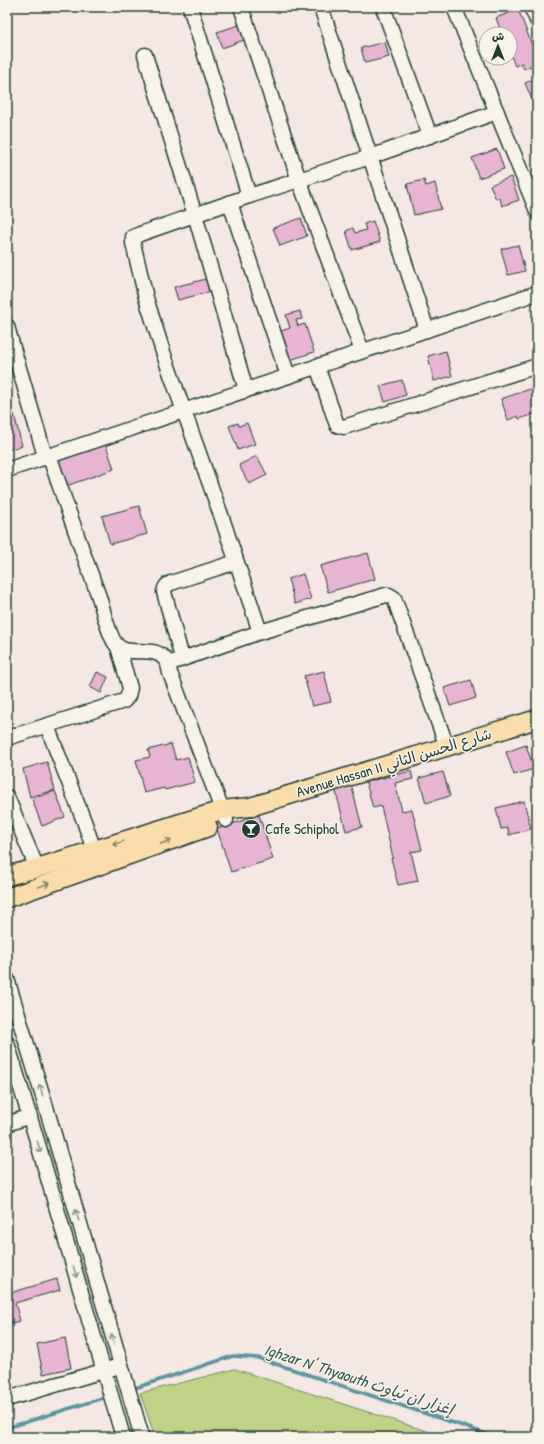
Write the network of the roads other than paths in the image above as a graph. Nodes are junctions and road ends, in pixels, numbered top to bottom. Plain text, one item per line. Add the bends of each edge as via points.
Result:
1 (190, 7) edge
2 (241, 7) edge
3 (321, 7) edge
4 (383, 7) edge
5 (454, 7) edge
6 (531, 7) edge
7 (537, 20) edge
8 (145, 55) dead end
9 (497, 112) junction
10 (430, 136) junction
11 (370, 157) junction
12 (299, 180) junction
13 (249, 196) junction
14 (230, 203) junction
15 (537, 211) edge
16 (195, 215) junction
17 (537, 293) edge
18 (7, 326) edge
19 (427, 330) junction
20 (9, 342) edge
21 (362, 351) junction
22 (317, 366) junction
23 (537, 366) edge
24 (288, 376) junction
25 (246, 390) junction
26 (184, 410) junction
27 (47, 456) junction
28 (7, 470) edge
29 (236, 562) junction
30 (260, 632) junction
31 (118, 647) junction
32 (182, 658) junction
33 (168, 664) junction
34 (537, 719) edge
35 (47, 726) junction
36 (7, 738) edge
37 (447, 746) junction
38 (7, 797) edge
39 (224, 815) junction
40 (94, 850) junction
41 (37, 868) junction
42 (7, 876) edge
43 (7, 898) edge
44 (7, 979) edge
45 (7, 1043) edge
46 (30, 1116) junction
47 (7, 1124) edge
48 (122, 1372) junction
49 (105, 1376) junction
50 (7, 1399) edge
51 (135, 1413) junction
52 (117, 1420) junction
53 (123, 1437) edge
54 (142, 1437) edge

1 - 13 street
2 - 12 street
3 - 11 street
4 - 10 street
5 - 9 street
6 - 7 street
8 - 16 street
9 - 10 street
9 - 15 street
10 - 11 street
11 - 12 street
11 - 19 street
12 - 13 street
12 - 21 street
13 - 14 street
14 - 16 street
14 - 24 street
16 - 25 street
16 - 26 street via 133,237 146,298
17 - 19 street
18 - 20 street
19 - 21 street
20 - 27 street
21 - 22 street
22 - 23 street via 338,425 344,428
22 - 24 street
24 - 25 street
25 - 26 street
26 - 27 street
26 - 29 street
27 - 28 street
27 - 31 street via 112,637
29 - 30 street
29 - 32 street via 171,583 165,588
30 - 32 street
30 - 37 street via 386,594 392,596
31 - 33 street via 127,651 155,652 166,659
31 - 35 street via 130,688 124,701
32 - 33 street
33 - 39 street
34 - 37 main road, Avenue Hassan II شارع الحسن الثاني
35 - 36 street
35 - 40 street
37 - 39 main road, Avenue Hassan II شارع الحسن الثاني
38 - 41 street
39 -> 40 main road, Avenue Hassan II شارع الحسن الثاني
43 -> 39 main road, Avenue Hassan II شارع الحسن الثاني
40 - 41 main road, Avenue Hassan II شارع الحسن الثاني
41 - 42 main road, Avenue Hassan II شارع الحسن الثاني
48 -> 44 street
45 - 46 street
46 - 47 street
46 -> 49 street
48 - 49 street
48 - 51 street
49 - 50 street
49 - 52 street
51 - 52 street
51 - 54 street
52 - 53 street

